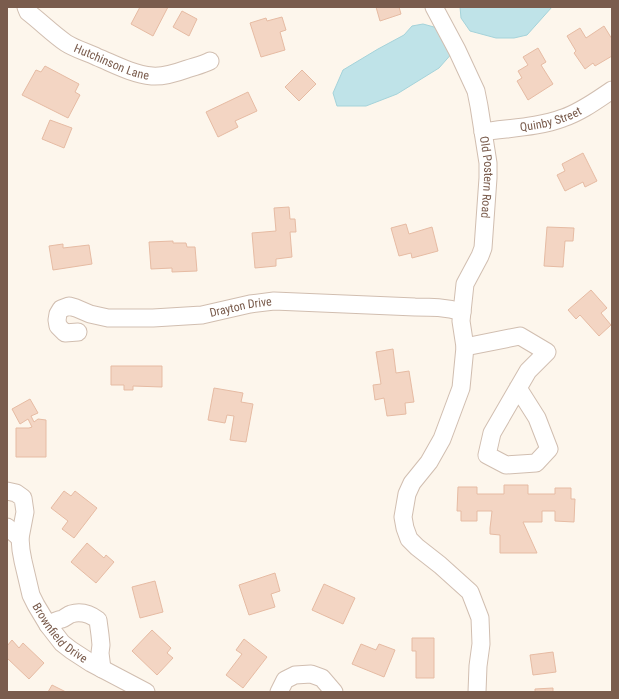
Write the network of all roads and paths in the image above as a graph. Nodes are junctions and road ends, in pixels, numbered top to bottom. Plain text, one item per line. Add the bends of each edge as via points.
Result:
1 (26, 7) edge
2 (434, 7) edge
3 (210, 61) dead end
4 (612, 90) edge
5 (483, 132) junction
6 (462, 312) junction
7 (78, 332) dead end
8 (465, 347) junction
9 (518, 388) dead end
10 (7, 491) edge
11 (7, 527) edge
12 (20, 538) junction
13 (48, 625) junction
14 (102, 669) junction
15 (146, 692) edge
16 (279, 692) edge
17 (334, 692) edge
18 (477, 692) edge

1 - 3 street, Hutchinson Lane via 28,12 66,43 129,71 152,76 163,75
2 - 5 street, Old Postern Road via 476,91
4 - 5 street, Quinby Street via 563,118
5 - 6 street, Old Postern Road via 488,178 483,248 465,284
6 - 7 street, Drayton Drive via 431,307 274,301 202,315 153,318 108,318 69,306 62,309 56,320 58,326 65,333
6 - 8 street, Old Postern Road via 460,320
8 - 9 street via 520,336 547,352 528,370
8 - 18 street, Old Postern Road via 461,388 442,439 407,494 403,517 409,540 470,592 480,618 481,644
10 - 12 street, Brownfield Drive via 23,498 25,512
11 - 12 street
12 - 13 street, Brownfield Drive via 31,595
13 - 14 street, Brownfield Drive via 71,650
13 - 14 street via 71,614 91,615 98,620
14 - 15 street, Brownfield Drive
16 - 17 street via 285,680 296,675 311,674 322,678

